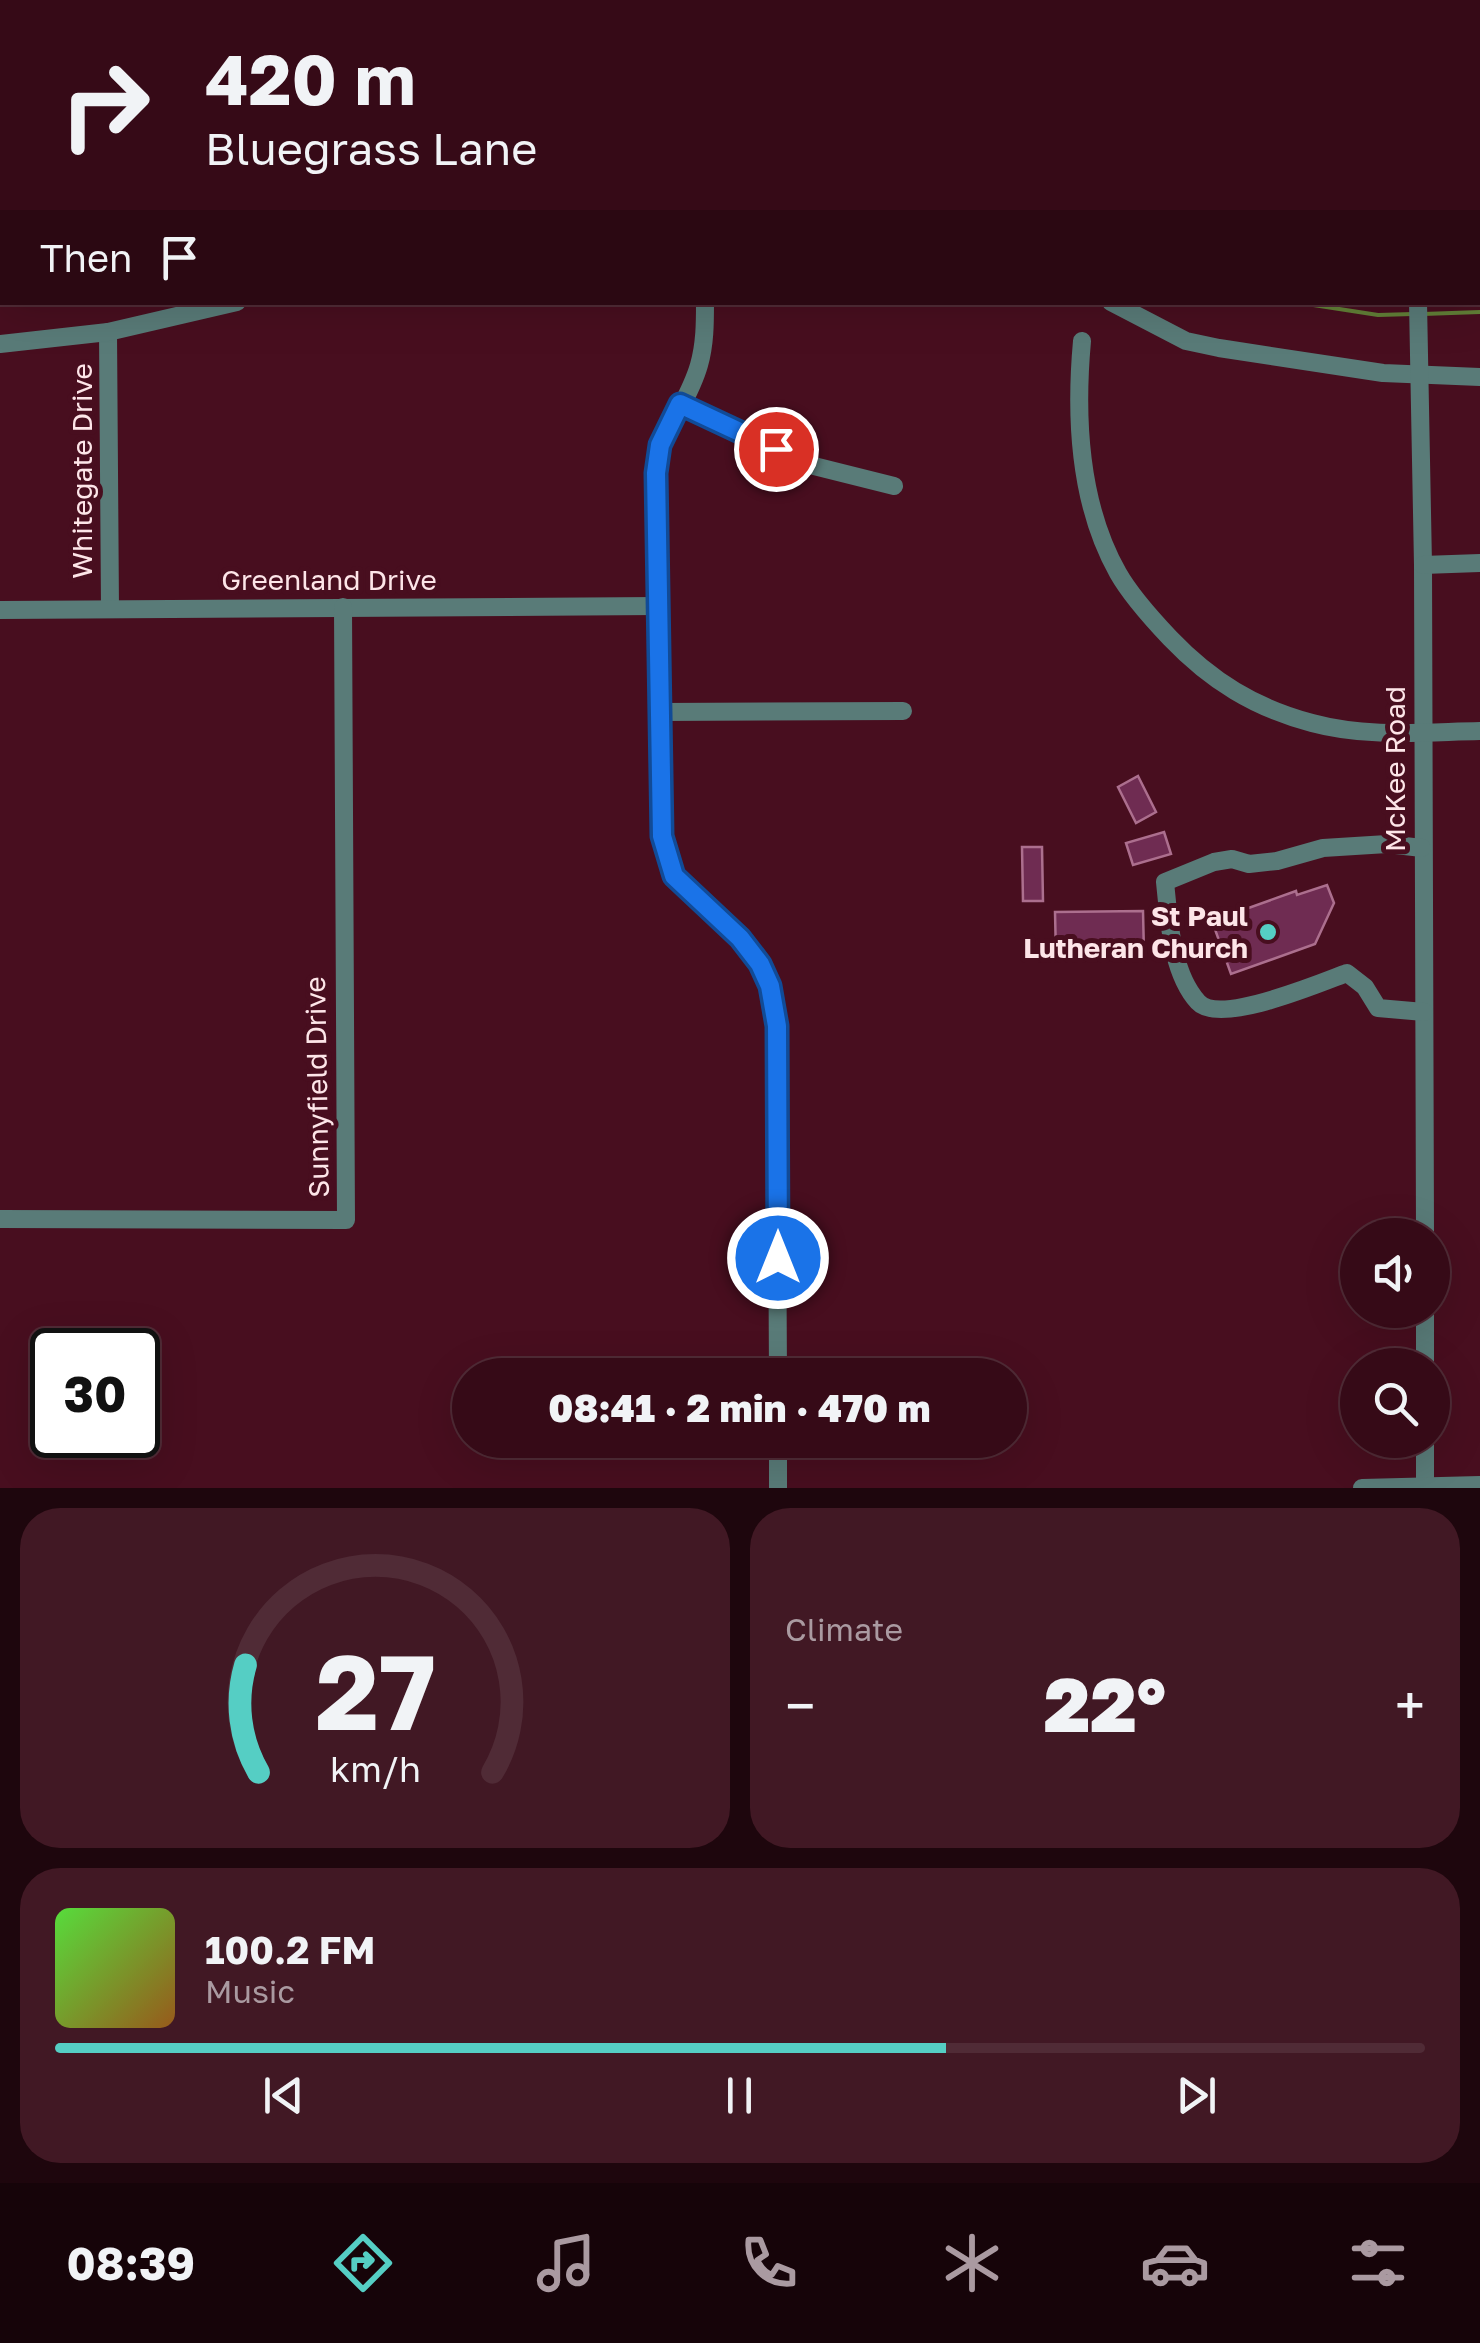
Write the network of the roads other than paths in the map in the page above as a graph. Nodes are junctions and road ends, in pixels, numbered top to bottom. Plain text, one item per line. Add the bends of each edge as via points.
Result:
1 (224, 305) edge
2 (705, 305) edge
3 (1117, 305) edge
4 (1418, 305) edge
5 (108, 332) junction
6 (1082, 341) dead end
7 (0, 344) edge
8 (1419, 368) junction
9 (1480, 378) edge
10 (680, 404) junction
11 (894, 486) dead end
12 (1480, 562) edge
13 (1423, 564) junction
14 (658, 606) junction
15 (343, 608) junction
16 (110, 609) junction
17 (0, 610) edge
18 (903, 711) dead end
19 (659, 712) junction
20 (1480, 731) edge
21 (1423, 732) junction
22 (1422, 848) junction
23 (1424, 1012) junction
24 (1425, 1218) edge
25 (0, 1219) edge
26 (778, 1358) edge
27 (778, 1458) edge
28 (1425, 1458) edge
29 (1480, 1485) edge
30 (1425, 1487) edge
31 (778, 1488) edge
32 (1362, 1488) edge

1 - 5 street
2 - 10 street via 698,368
3 - 8 street via 1186,341
4 - 8 street, McKee Road
5 - 7 street
5 - 16 street, Whitegate Drive
6 - 21 street via 1080,446 1101,534 1118,573 1162,630 1217,682 1277,712 1336,728
8 - 9 street
8 - 13 street, McKee Road
10 - 11 street via 806,464
10 - 14 street via 660,445 656,473
12 - 13 street
13 - 21 street, McKee Road
14 - 15 street, Greenland Drive
14 - 19 street
15 - 16 street, Greenland Drive
15 - 25 street, Sunnyfield Drive via 346,1220
16 - 17 street, Greenland Drive
18 - 19 street
19 - 26 street via 662,836 674,876 750,950 776,1010
20 - 21 street
21 - 22 street, McKee Road
22 - 23 street, McKee Road
22 - 23 street via 1387,844 1323,848 1277,862 1232,859 1164,882 1179,968 1199,1004 1213,1010 1245,1007 1348,972 1378,1008
23 - 24 street, McKee Road
27 - 31 street
28 - 30 street
29 - 30 street
30 - 32 street

